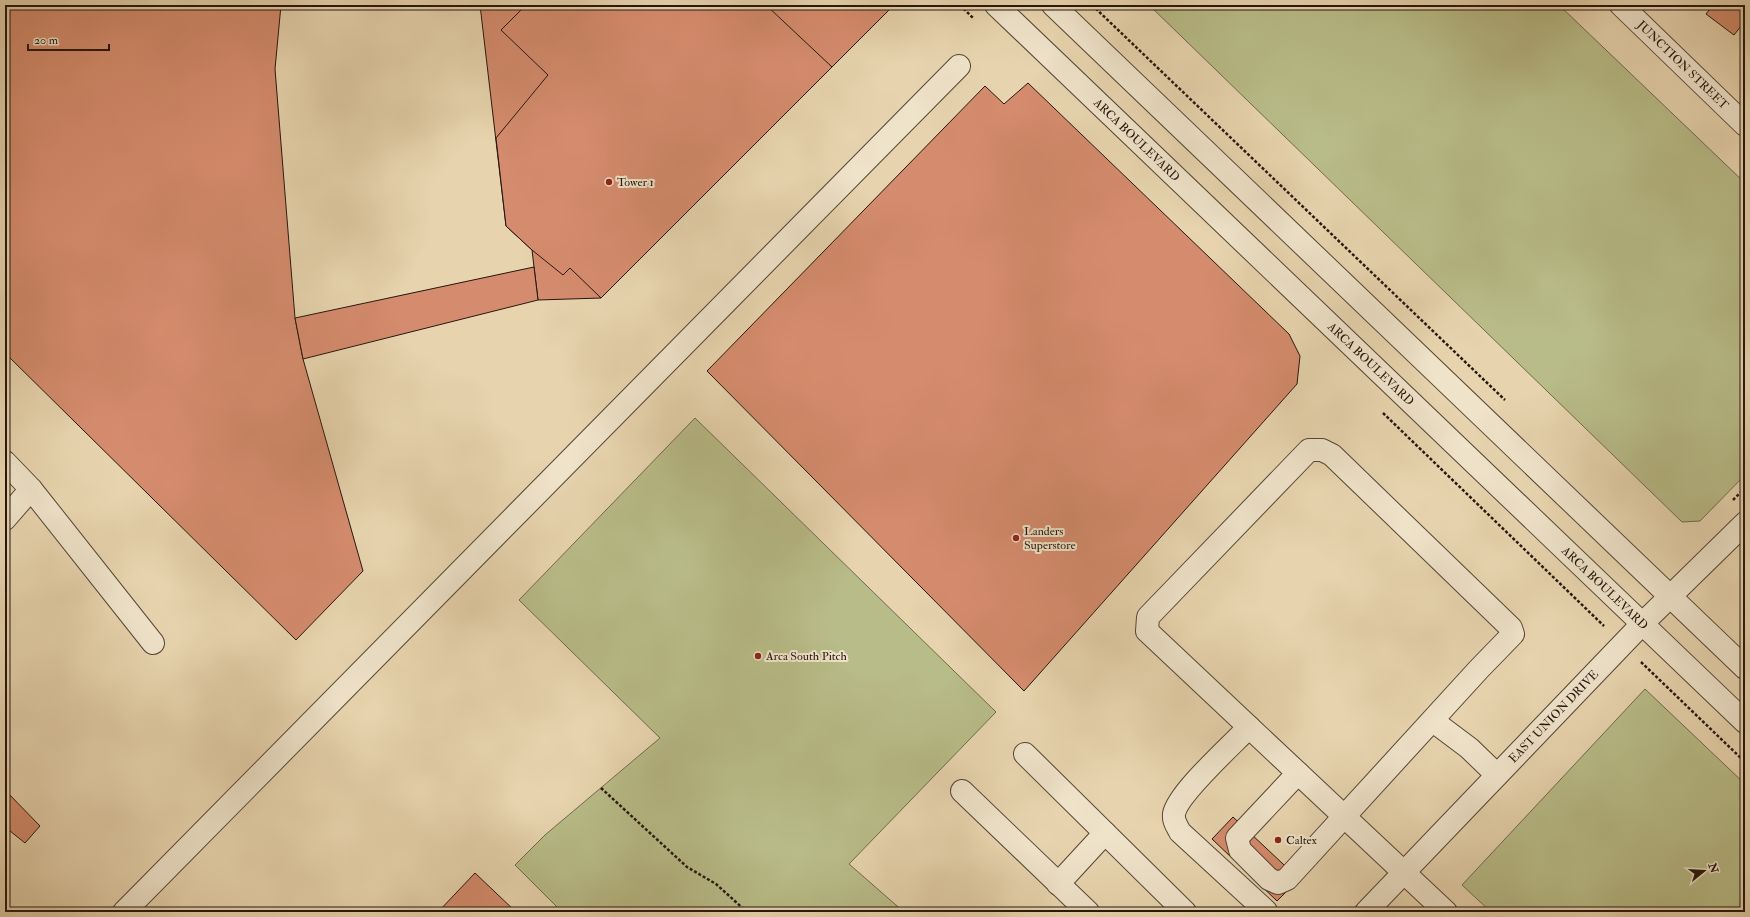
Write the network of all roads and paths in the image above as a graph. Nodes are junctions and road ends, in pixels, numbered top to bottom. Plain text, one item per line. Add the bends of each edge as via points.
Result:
1 (996, 5) edge
2 (1054, 5) edge
3 (1621, 5) edge
4 (959, 66) dead end
5 (1745, 125) edge
6 (5, 462) edge
7 (30, 489) junction
8 (5, 519) edge
9 (1745, 523) edge
10 (1671, 596) junction
11 (1643, 623) junction
12 (153, 643) dead end
13 (1745, 668) edge
14 (1433, 721) junction
15 (1745, 722) edge
16 (1249, 727) junction
17 (1025, 754) dead end
18 (1298, 773) junction
19 (1497, 775) junction
20 (601, 788) dead end
21 (962, 791) dead end
22 (1344, 815) junction
23 (1105, 833) junction
24 (1404, 872) junction
25 (1058, 884) junction
26 (124, 912) edge
27 (747, 912) edge
28 (1088, 912) edge
29 (1185, 912) edge
30 (1266, 912) edge
31 (1366, 912) edge
32 (1446, 912) edge

1 - 11 street, ARCA BOULEVARD
2 - 10 street
3 - 5 street, JUNCTION STREET
4 - 26 street
6 - 7 street
7 - 8 street
7 - 12 street
9 - 10 street, EAST UNION DRIVE
10 - 11 street, EAST UNION DRIVE
10 - 13 street
11 - 15 street, ARCA BOULEVARD
11 - 19 street, EAST UNION DRIVE
14 - 16 street via 1479,669 1509,640 1513,634 1511,628 1332,455 1322,450 1309,450 1148,617 1146,624 1147,631
14 - 19 street via 1469,748
14 - 22 street
16 - 18 street
16 - 30 street via 1190,787 1180,800 1174,813 1174,820 1180,832
17 - 23 street
18 - 22 street
18 - 22 street via 1237,838 1240,850 1269,879 1278,883 1287,879
19 - 24 street, EAST UNION DRIVE
20 - 27 path via 687,866 716,884
21 - 25 street
22 - 24 street
23 - 25 street
23 - 29 street
24 - 31 street, EAST UNION DRIVE
24 - 32 street
25 - 28 street

